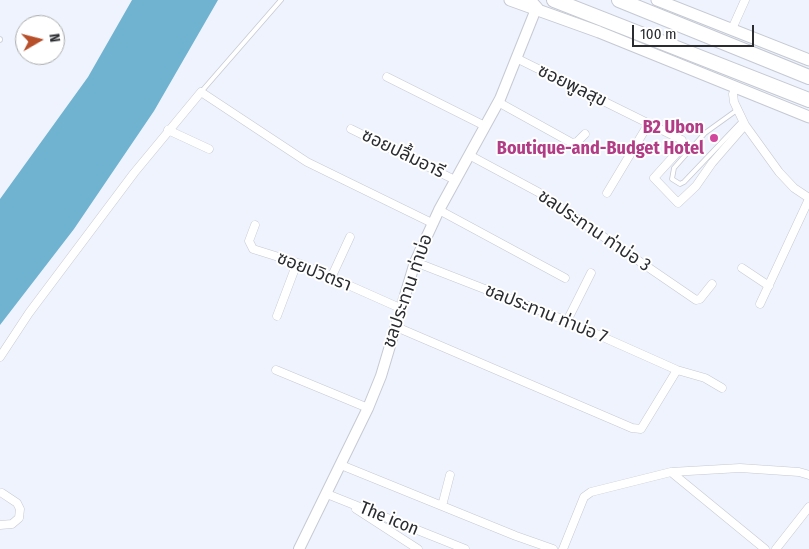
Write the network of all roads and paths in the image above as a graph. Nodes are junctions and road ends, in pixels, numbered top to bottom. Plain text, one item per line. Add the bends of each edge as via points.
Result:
1 (281, 0) edge
2 (510, 0) edge
3 (554, 0) edge
4 (619, 0) edge
5 (657, 0) edge
6 (745, 0) edge
7 (532, 4) edge
8 (732, 29) junction
9 (516, 58) junction
10 (809, 60) edge
11 (387, 77) dead end
12 (809, 77) edge
13 (736, 87) junction
14 (201, 92) junction
15 (809, 100) edge
16 (498, 102) junction
17 (737, 110) junction
18 (809, 117) edge
19 (648, 123) junction
20 (744, 123) junction
21 (485, 126) junction
22 (351, 129) dead end
23 (168, 130) junction
24 (585, 134) dead end
25 (209, 149) dead end
26 (469, 155) junction
27 (455, 180) junction
28 (607, 193) dead end
29 (809, 198) edge
30 (439, 210) junction
31 (432, 223) junction
32 (255, 225) dead end
33 (350, 237) dead end
34 (414, 262) junction
35 (297, 263) junction
36 (742, 268) dead end
37 (591, 273) dead end
38 (331, 278) junction
39 (565, 278) dead end
40 (712, 284) dead end
41 (769, 286) junction
42 (760, 304) dead end
43 (400, 308) junction
44 (278, 316) dead end
45 (567, 321) junction
46 (394, 326) junction
47 (0, 357) edge
48 (276, 370) dead end
49 (677, 370) junction
50 (722, 388) dead end
51 (368, 408) junction
52 (341, 465) junction
53 (670, 472) junction
54 (809, 475) edge
55 (450, 476) dead end
56 (2, 492) dead end
57 (327, 494) junction
58 (342, 500) junction
59 (442, 506) junction
60 (809, 507) edge
61 (0, 525) edge
62 (299, 549) edge
63 (418, 549) edge
64 (465, 549) edge
65 (553, 549) edge
66 (563, 549) edge
67 (766, 549) edge
68 (776, 549) edge

1 - 14 lane
2 - 7 main road
3 - 15 highway
4 - 12 highway
5 - 8 main road
6 - 8 street
7 - 9 street, ชลประทาน ท่าบ่อ
7 - 13 main road
8 - 10 main road
9 - 16 street, ชลประทาน ท่าบ่อ
9 - 19 street, ซอยพูลสุข
11 - 21 street
13 - 17 street via 733,94
13 - 18 main road
14 - 23 street
14 - 31 street via 307,162
16 - 21 street, ชลประทาน ท่าบ่อ
16 - 24 street via 572,143
17 - 20 street
17 - 20 lane via 705,133 674,168 672,179 680,184 684,182
19 - 20 street, ซอยพูลสุข via 682,140 682,148 654,178 678,203 696,186
19 - 28 street
20 - 29 street via 779,172
21 - 26 street, ชลประทาน ท่าบ่อ
22 - 27 street, ซอยปลื้มอารี
23 - 25 street
23 - 47 street via 29,313
26 - 27 street, ชลประทาน ท่าบ่อ
26 - 40 street, ชลประทาน ท่าบ่อ 3 via 538,192 696,300
27 - 30 street, ชลประทาน ท่าบ่อ
29 - 41 street
30 - 31 street, ชลประทาน ท่าบ่อ
30 - 39 street
31 - 34 street, ชลประทาน ท่าบ่อ
32 - 35 street, ซอยปวิตรา via 250,246
33 - 38 street
34 - 43 street, ชลประทาน ท่าบ่อ
34 - 45 street, ชลประทาน ท่าบ่อ 7
35 - 38 street, ซอยปวิตรา
35 - 44 street
36 - 41 street
37 - 45 street
38 - 43 street, ซอยปวิตรา
41 - 42 street
43 - 46 street, ชลประทาน ท่าบ่อ
45 - 49 street, ชลประทาน ท่าบ่อ 7
46 - 49 street via 632,428 641,429
46 - 51 street, ชลประทาน ท่าบ่อ via 381,376
48 - 51 street
49 - 50 street, ชลประทาน ท่าบ่อ 7 via 705,378
51 - 52 street, ชลประทาน ท่าบ่อ
52 - 57 street, ชลประทาน ท่าบ่อ
52 - 59 street
53 - 54 street via 740,468
53 - 66 street via 587,494
53 - 67 street
55 - 59 street
56 - 61 street via 20,509 19,518 12,524
57 - 58 street, The icon
57 - 62 street, ชลประทาน ท่าบ่อ
58 - 63 street, The icon
58 - 64 street, The icon
59 - 65 street
60 - 68 street

